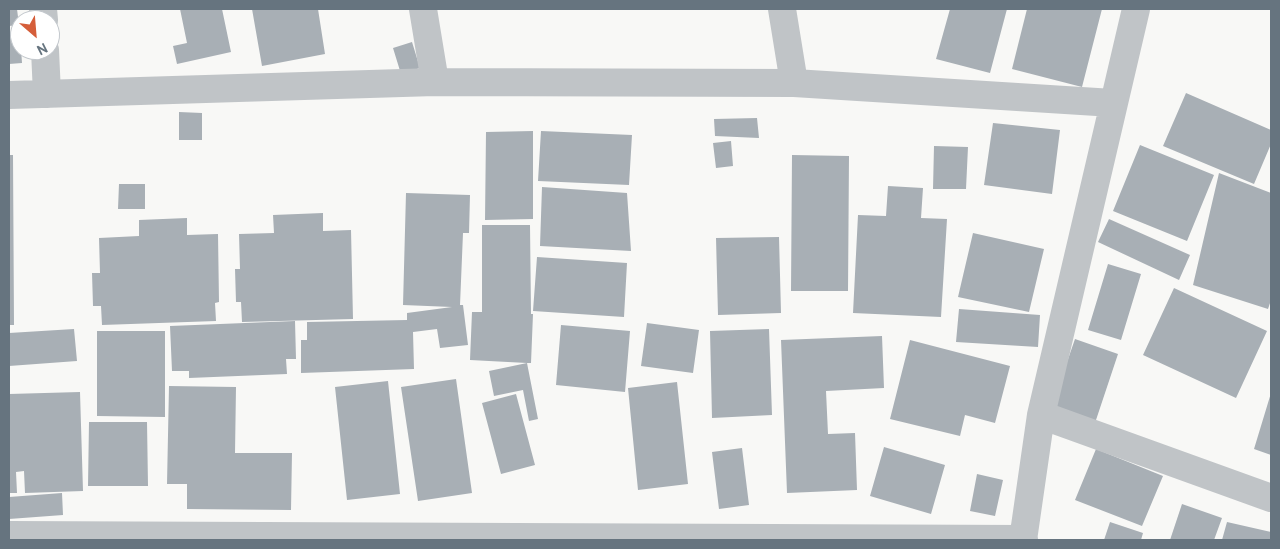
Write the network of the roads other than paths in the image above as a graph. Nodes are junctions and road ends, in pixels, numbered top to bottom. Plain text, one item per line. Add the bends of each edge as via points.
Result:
1 (423, 9) edge
2 (782, 9) edge
3 (1136, 9) edge
4 (46, 60) edge
5 (435, 82) junction
6 (794, 83) junction
7 (48, 94) junction
8 (9, 95) edge
9 (1113, 103) junction
10 (1041, 415) junction
11 (1271, 498) edge
12 (9, 534) edge
13 (321, 538) edge
14 (1023, 540) edge

1 - 5 street
2 - 6 street
3 - 9 street
4 - 7 street
5 - 6 street
5 - 7 street
6 - 9 street
7 - 8 street
9 - 10 street
10 - 11 street
10 - 14 street
12 - 13 street
13 - 14 street

